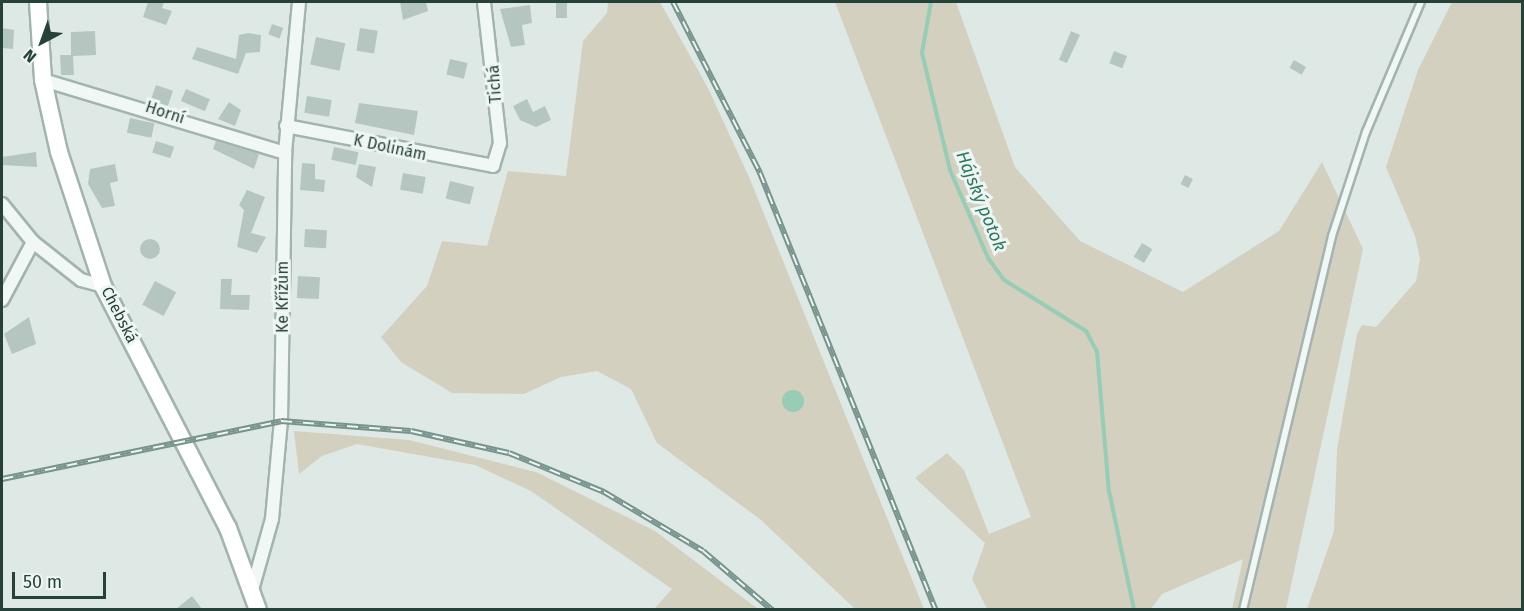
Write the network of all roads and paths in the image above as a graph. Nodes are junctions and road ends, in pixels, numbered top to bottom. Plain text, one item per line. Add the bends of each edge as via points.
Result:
1 (38, 2) edge
2 (299, 2) edge
3 (484, 2) edge
4 (1421, 2) edge
5 (43, 80) junction
6 (286, 126) junction
7 (285, 153) junction
8 (493, 166) joint
9 (2, 204) edge
10 (33, 242) junction
11 (103, 286) junction
12 (2, 300) edge
13 (252, 591) junction
14 (258, 609) edge
15 (1243, 609) edge

1 - 5 street, Chebská
2 - 6 street, Ke Křížům
3 - 8 street, Tichá via 500,143
4 - 15 lane via 1366,132 1332,236
5 - 7 street, Horní
5 - 11 street, Chebská via 59,152
6 - 7 street, Ke Křížům
6 - 8 street, K Dolinám
7 - 13 street, Ke Křížům via 281,422 272,519
9 - 10 street
10 - 11 street via 81,280
10 - 12 street
11 - 13 street, Chebská via 201,474
13 - 14 street, Chebská

